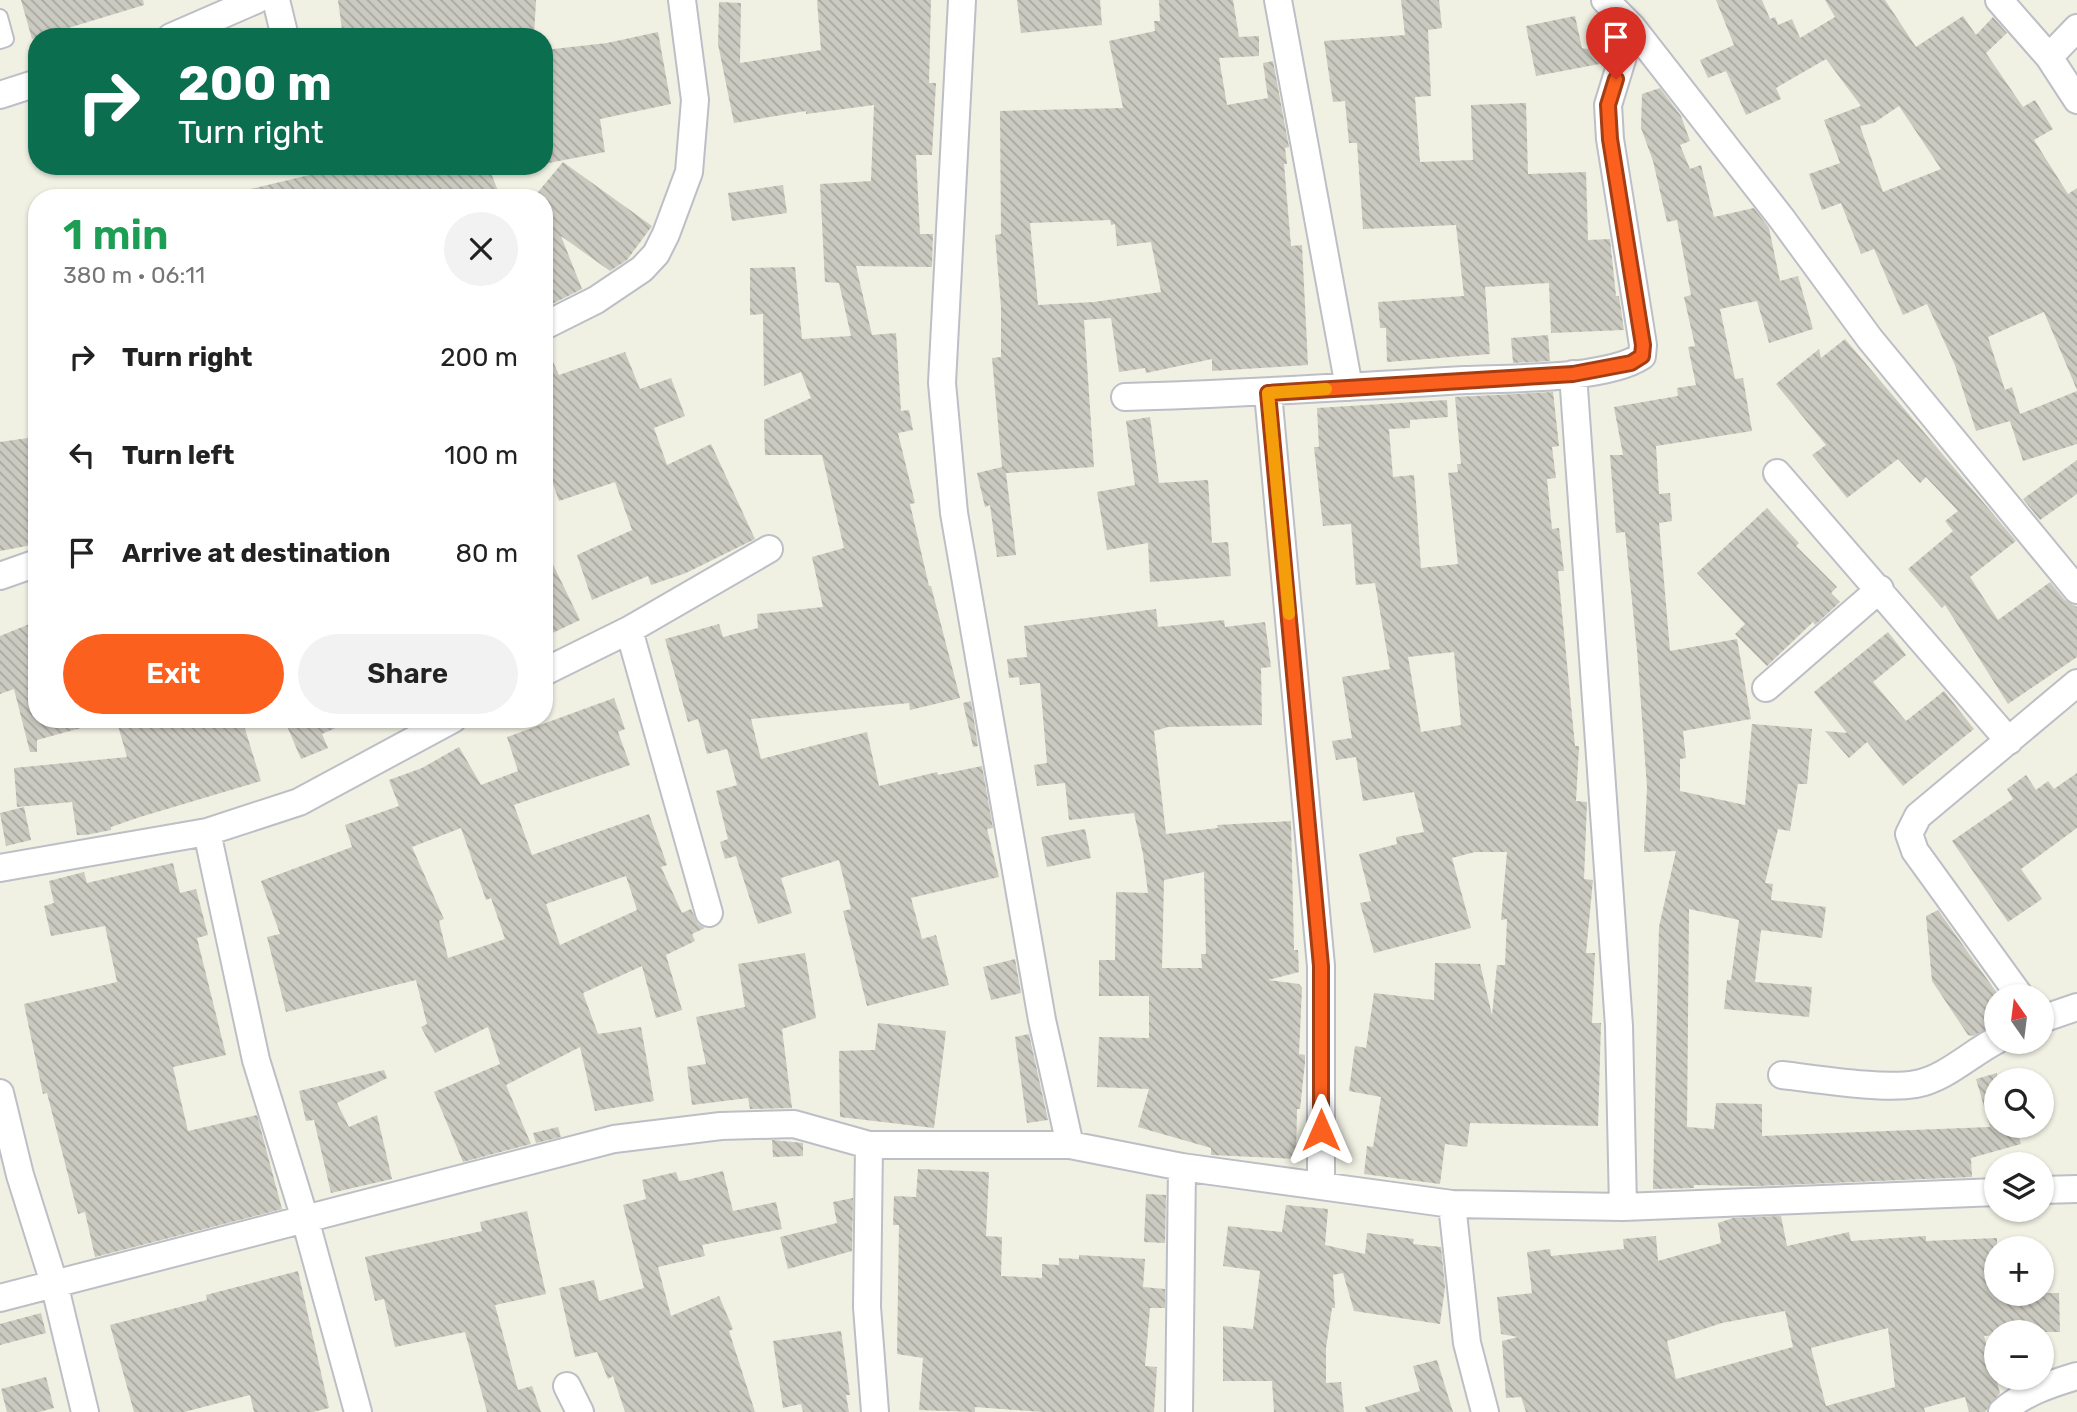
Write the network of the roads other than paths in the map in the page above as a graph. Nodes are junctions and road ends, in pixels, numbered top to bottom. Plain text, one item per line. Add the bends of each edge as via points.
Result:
1 (256, 0) edge
2 (276, 0) edge
3 (682, 0) edge
4 (962, 0) edge
5 (1278, 0) edge
6 (1605, 0) edge
7 (1998, 0) edge
8 (0, 17) edge
9 (1632, 27) junction
10 (192, 28) edge
11 (283, 28) edge
12 (2077, 28) edge
13 (0, 41) edge
14 (2049, 57) junction
15 (28, 86) edge
16 (0, 95) edge
17 (2077, 100) edge
18 (553, 322) edge
19 (1573, 374) junction
20 (1349, 387) junction
21 (1268, 393) junction
22 (1125, 397) dead end
23 (1777, 473) dead end
24 (769, 549) dead end
25 (28, 565) edge
26 (0, 576) edge
27 (1880, 589) junction
28 (2077, 590) edge
29 (629, 630) junction
30 (553, 668) edge
31 (2077, 683) edge
32 (1766, 688) dead end
33 (436, 728) edge
34 (2009, 741) junction
35 (207, 832) junction
36 (0, 868) edge
37 (709, 913) dead end
38 (2011, 984) edge
39 (2077, 1007) edge
40 (2054, 1015) edge
41 (1984, 1049) edge
42 (1782, 1075) dead end
43 (0, 1093) edge
44 (869, 1145) junction
45 (1070, 1145) junction
46 (1182, 1167) junction
47 (1321, 1184) junction
48 (2077, 1189) edge
49 (2054, 1190) edge
50 (1984, 1193) edge
51 (1452, 1204) junction
52 (1623, 1207) junction
53 (305, 1219) junction
54 (54, 1283) junction
55 (0, 1298) edge
56 (2077, 1376) edge
57 (567, 1386) dead end
58 (85, 1412) edge
59 (358, 1412) edge
60 (580, 1412) edge
61 (875, 1412) edge
62 (1179, 1412) edge
63 (1485, 1412) edge
64 (2001, 1412) edge

1 - 10 street
2 - 11 street
3 - 18 street via 695,100 689,172 666,234 642,269
4 - 45 street via 942,383 953,500 1042,1020
5 - 20 street
6 - 9 street
7 - 14 street
8 - 13 lane via 6,39
9 - 19 street via 1608,105 1642,356 1631,363
9 - 28 street via 1870,339
12 - 14 street
14 - 17 street
15 - 16 street
19 - 20 street
19 - 52 street via 1619,1026
20 - 21 street
21 - 22 street
21 - 47 street via 1321,966
23 - 27 street
24 - 29 street
25 - 26 street
27 - 32 street
27 - 34 street
29 - 30 street
29 - 37 street
31 - 34 street
33 - 35 street via 299,802
34 - 38 street via 1918,816 1909,834 1915,851
35 - 36 street
35 - 53 street via 256,1060
39 - 40 street
41 - 42 street via 1917,1084
43 - 54 street
44 - 45 street
44 - 53 street via 794,1124 721,1126 614,1139
44 - 61 street via 867,1307
45 - 46 street
46 - 47 street
46 - 62 street
47 - 51 street
48 - 49 street
50 - 52 street
51 - 52 street
51 - 63 street via 1467,1343
53 - 54 street
53 - 59 street
54 - 55 street
54 - 58 street
56 - 64 street via 2048,1385
57 - 60 street

